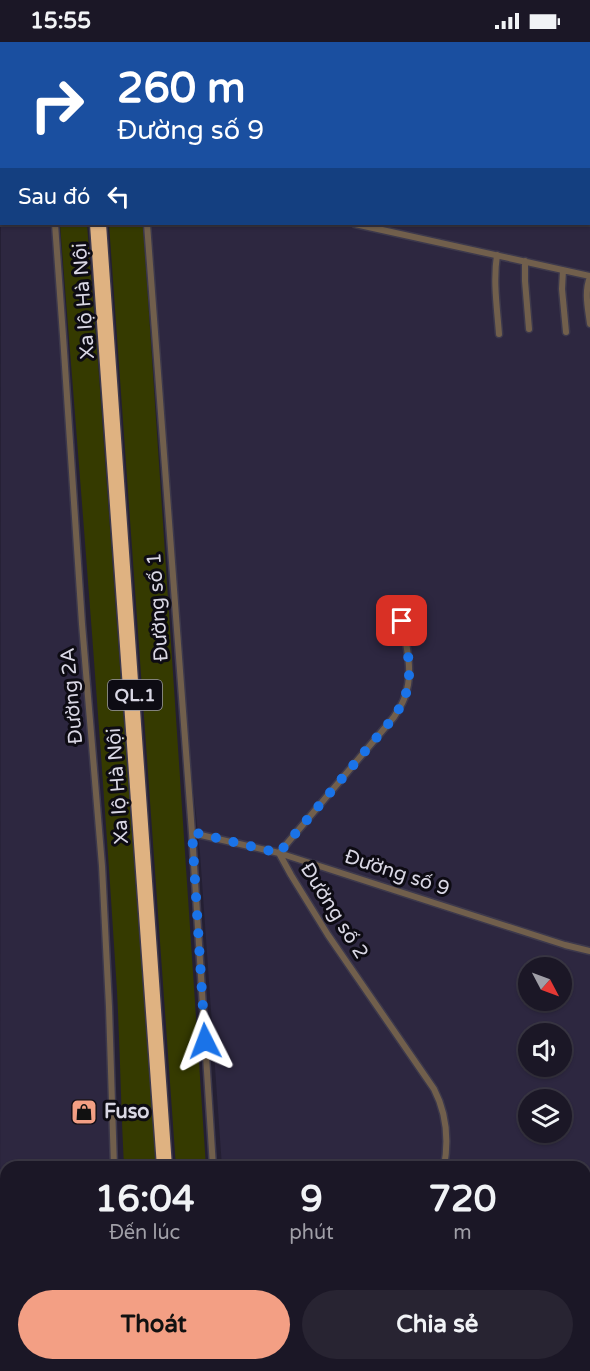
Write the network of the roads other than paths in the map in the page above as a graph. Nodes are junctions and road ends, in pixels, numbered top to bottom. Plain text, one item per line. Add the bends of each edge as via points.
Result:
1 (55, 225) edge
2 (94, 225) edge
3 (102, 225) edge
4 (147, 225) edge
5 (360, 225) edge
6 (496, 255) junction
7 (525, 261) junction
8 (563, 270) junction
9 (590, 276) edge
10 (590, 324) edge
11 (529, 329) dead end
12 (566, 332) dead end
13 (499, 334) dead end
14 (402, 621) dead end
15 (192, 832) junction
16 (279, 853) junction
17 (590, 951) edge
18 (114, 1161) edge
19 (161, 1161) edge
20 (168, 1161) edge
21 (213, 1161) edge
22 (445, 1161) edge

1 - 18 street, Đường 2A via 102,866
2 - 19 highway, Xa lộ Hà Nội / QL.1
3 - 20 highway, Xa lộ Hà Nội / QL.1
4 - 15 street, Đường số 1
5 - 6 street
6 - 7 street
6 - 13 street
7 - 8 street
7 - 11 street
8 - 9 street
8 - 12 street
9 - 10 street via 586,293
14 - 16 street, Đường số 2 via 409,665 401,705
15 - 16 street, Đường số 9
15 - 21 street, Đường số 1
16 - 17 street, Đường số 9
16 - 22 street, Đường số 2 via 328,935 434,1089 447,1130

